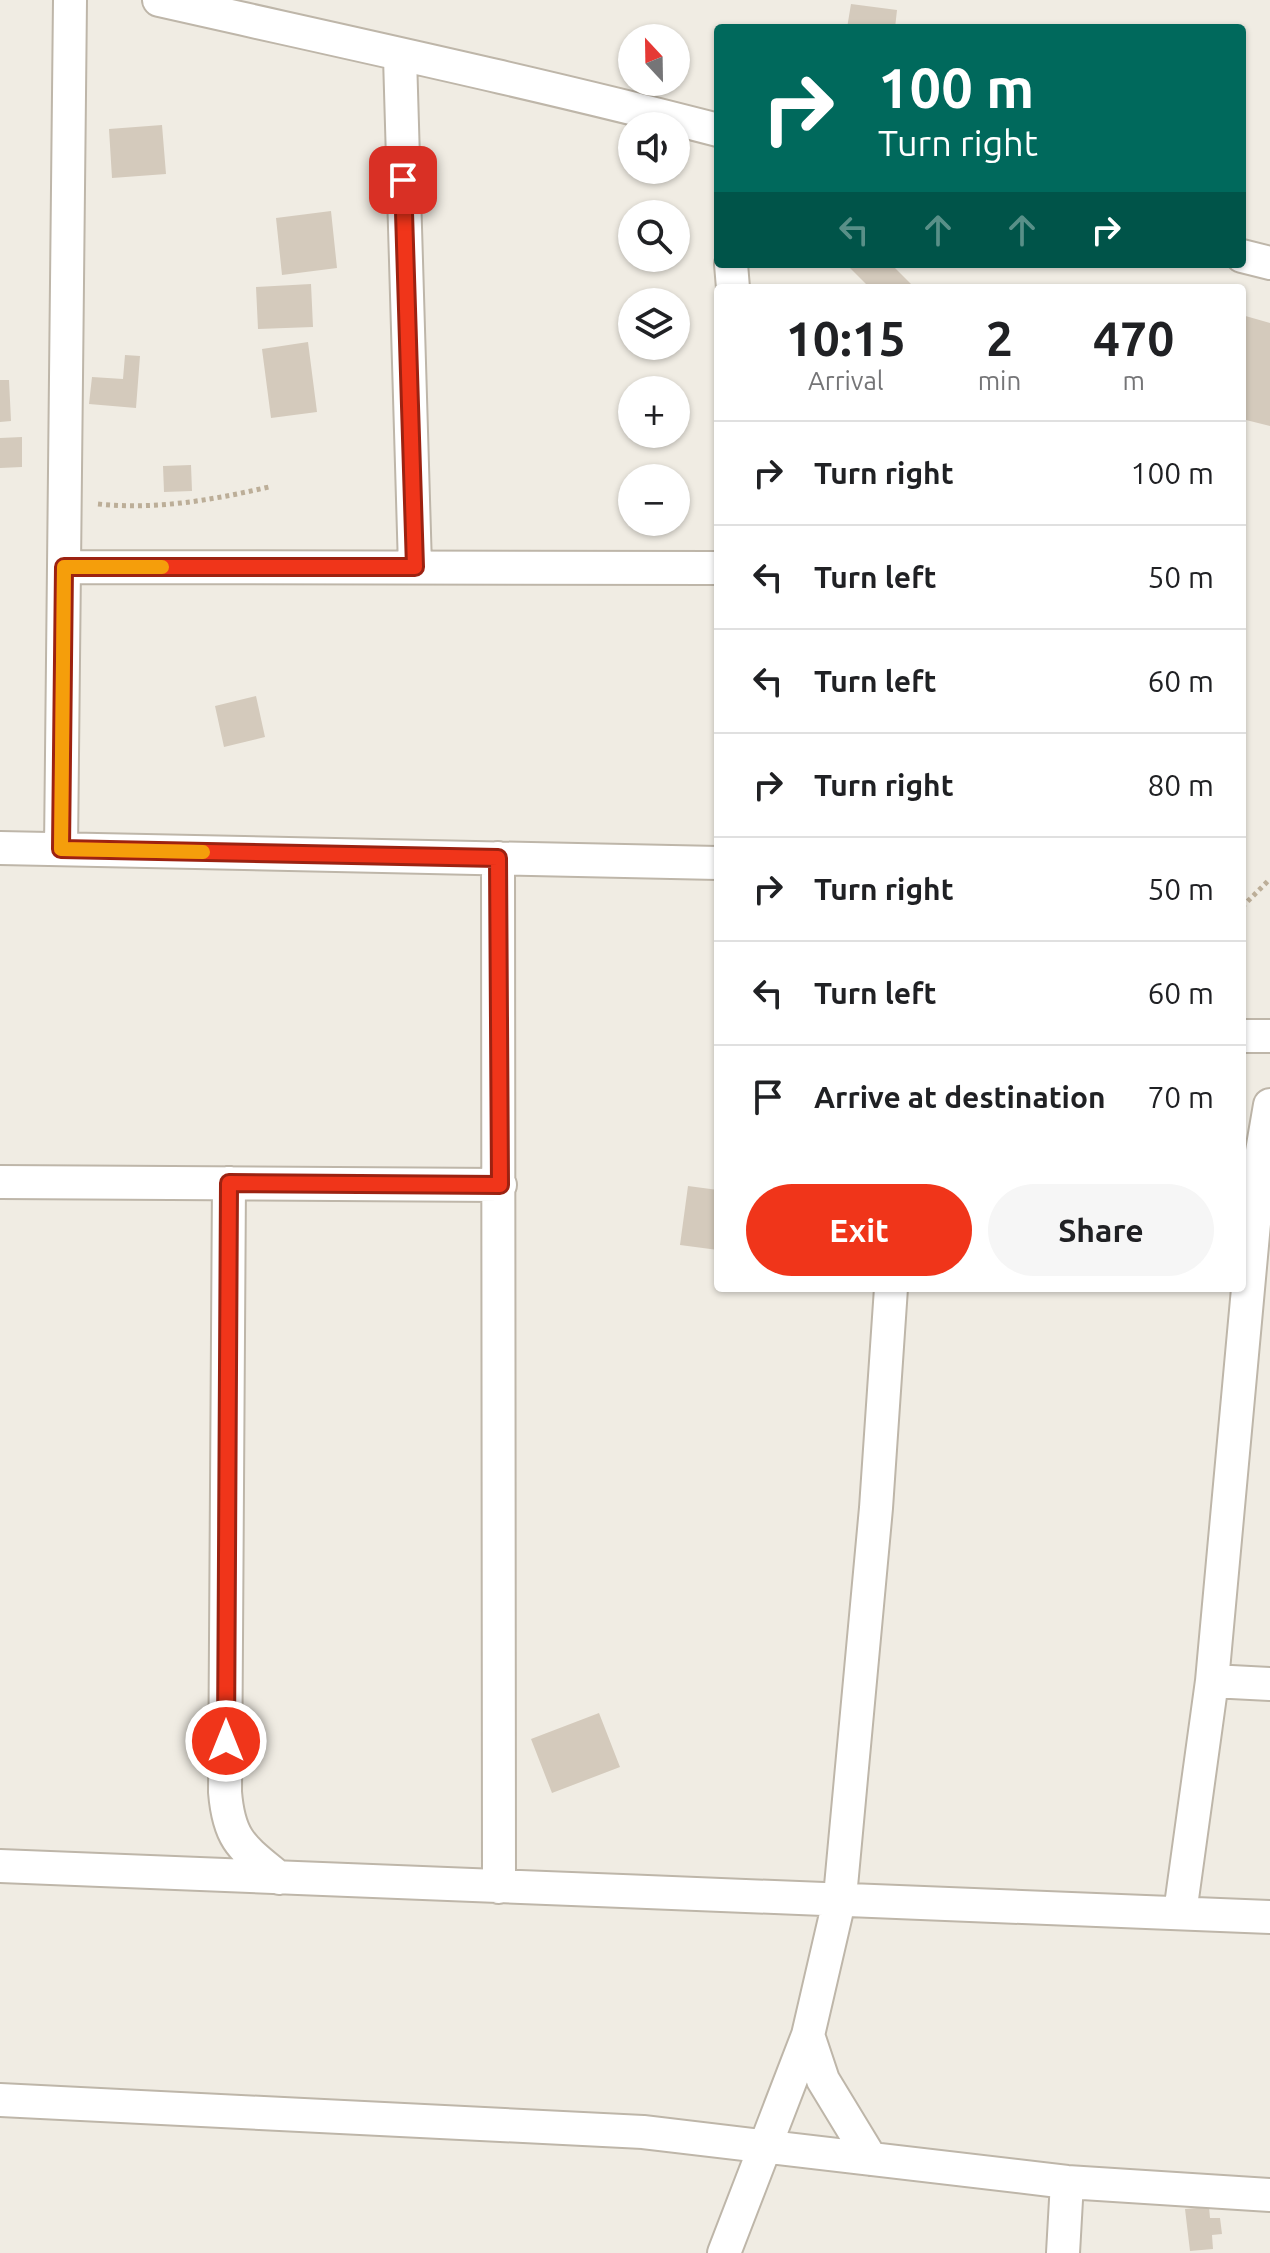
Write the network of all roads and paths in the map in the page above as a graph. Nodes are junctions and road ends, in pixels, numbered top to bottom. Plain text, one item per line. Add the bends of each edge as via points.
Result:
1 (70, 0) edge
2 (159, 0) edge
3 (400, 57) junction
4 (714, 129) edge
5 (1246, 257) edge
6 (1270, 263) edge
7 (269, 487) dead end
8 (65, 500) junction
9 (64, 567) junction
10 (415, 567) junction
11 (714, 568) edge
12 (0, 848) edge
13 (61, 849) junction
14 (498, 858) junction
15 (714, 863) edge
16 (1270, 879) edge
17 (1246, 903) edge
18 (1246, 1036) edge
19 (1270, 1036) edge
20 (1270, 1105) edge
21 (0, 1182) edge
22 (229, 1183) junction
23 (500, 1185) junction
24 (891, 1292) edge
25 (1212, 1681) junction
26 (1270, 1684) edge
27 (0, 1866) edge
28 (279, 1878) junction
29 (499, 1887) junction
30 (840, 1897) junction
31 (1180, 1913) junction
32 (1270, 1917) edge
33 (808, 2035) junction
34 (0, 2100) edge
35 (764, 2147) junction
36 (871, 2159) junction
37 (1067, 2182) junction
38 (1270, 2195) edge
39 (724, 2253) edge
40 (1063, 2253) edge

1 - 8 street
2 - 3 street
3 - 4 street via 546,86
3 - 10 street
5 - 6 street
7 - 8 path via 198,503 122,507
8 - 9 street
9 - 10 street
9 - 13 street
10 - 11 street
12 - 13 street
13 - 14 street
14 - 15 street
14 - 23 street
16 - 17 path
18 - 19 street
20 - 25 street via 1259,1169
21 - 22 street
22 - 23 street
22 - 28 street via 225,1792 228,1823 238,1845
23 - 29 street
24 - 30 street
25 - 26 street
25 - 31 street
27 - 28 street
28 - 29 street
29 - 30 street
30 - 31 street
30 - 33 street
31 - 32 street
33 - 35 street
33 - 36 street via 823,2080
34 - 35 street via 643,2132
35 - 36 street
35 - 39 street
36 - 37 street
37 - 38 street
37 - 40 street

